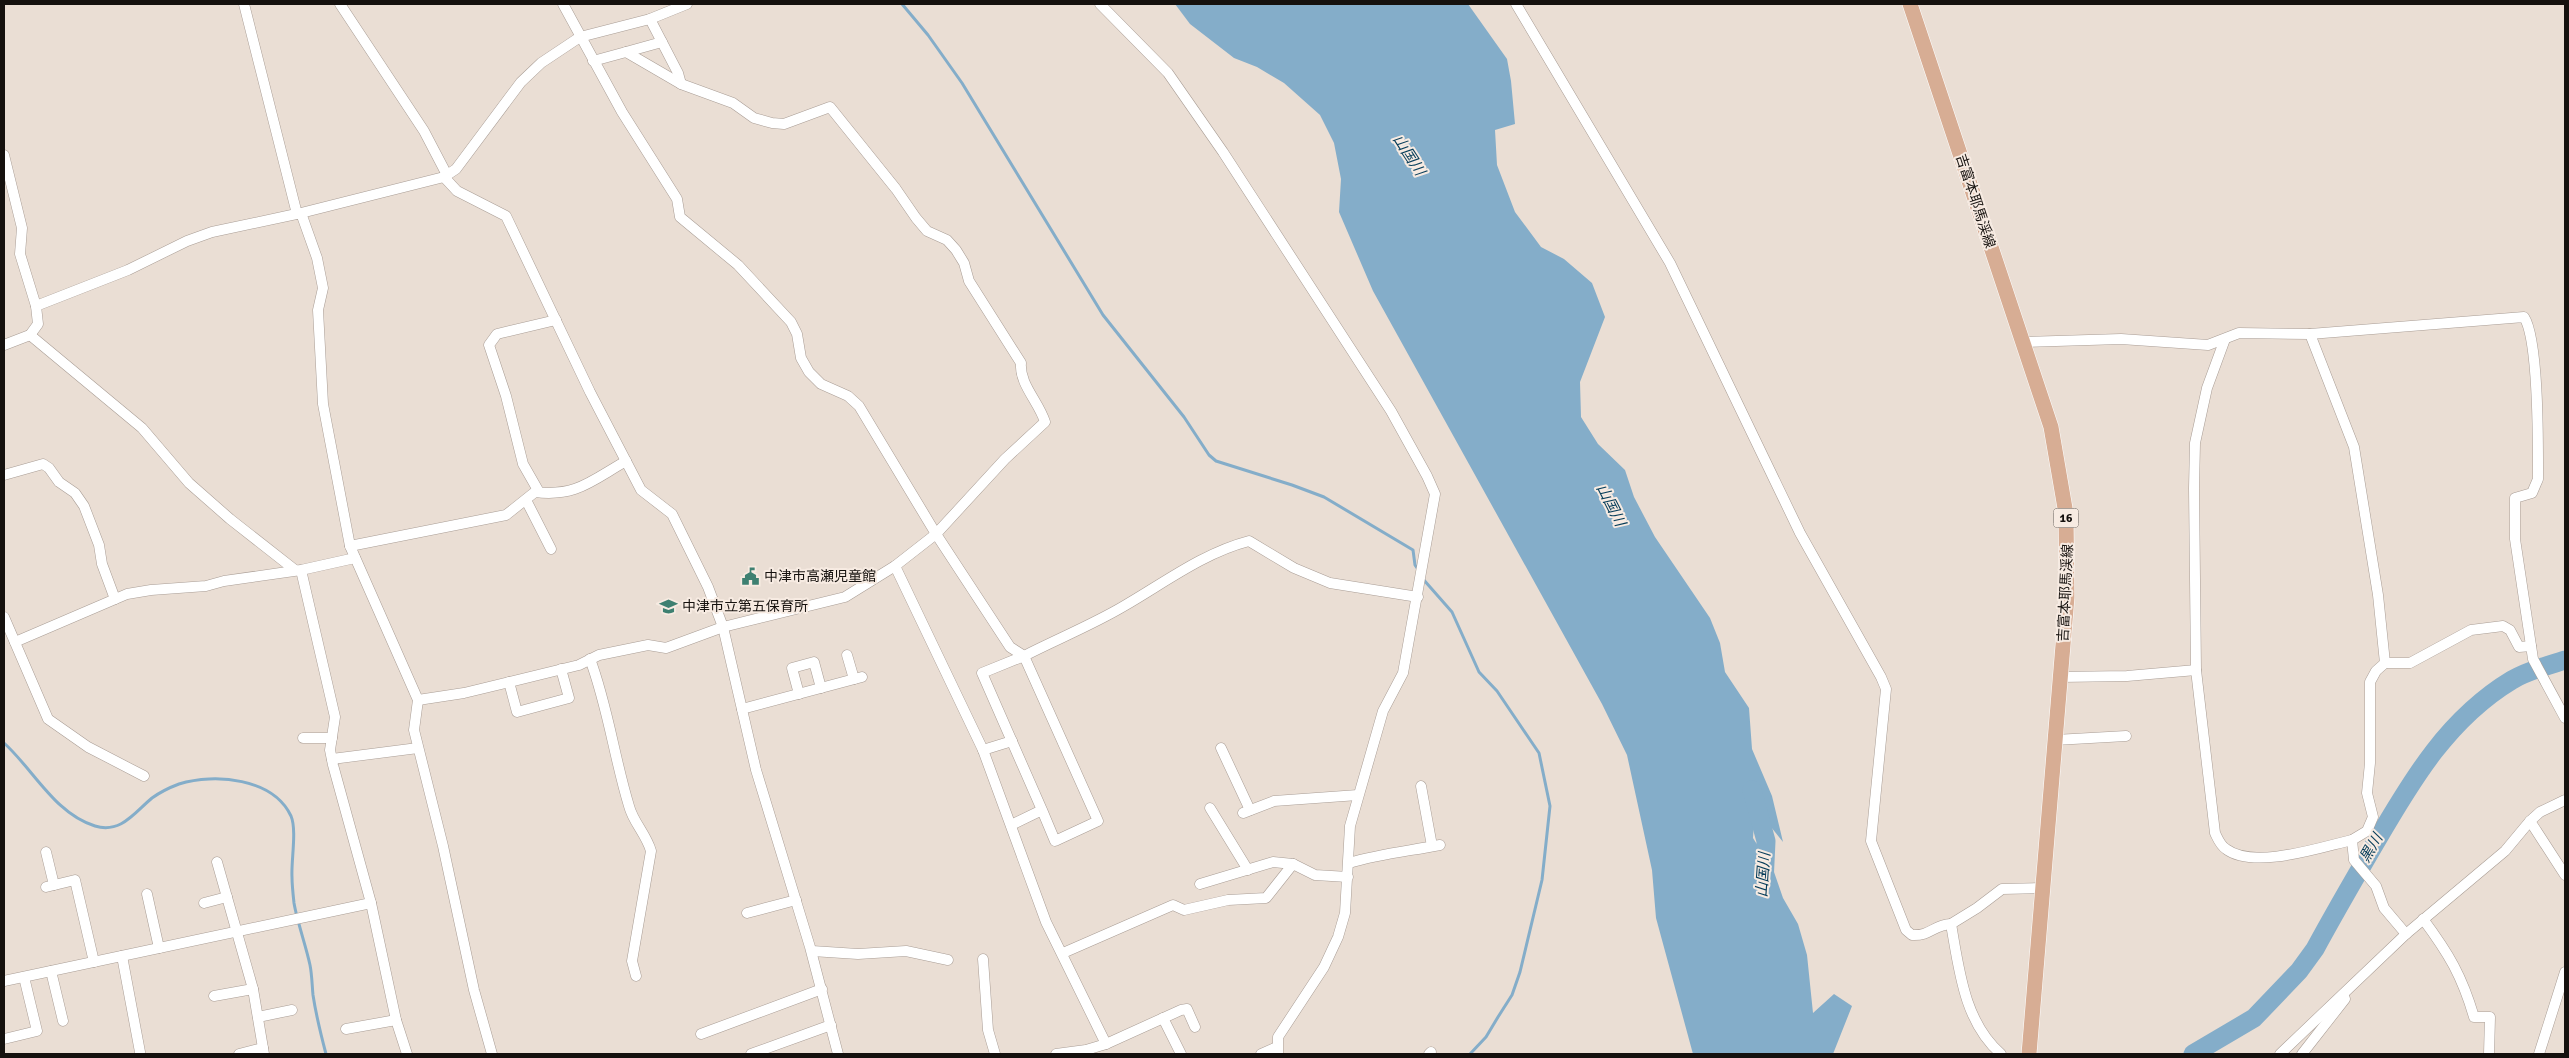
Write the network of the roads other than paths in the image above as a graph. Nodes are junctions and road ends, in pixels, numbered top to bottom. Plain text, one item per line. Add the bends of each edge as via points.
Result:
1 (244, 4) edge
2 (340, 4) edge
3 (563, 4) edge
4 (687, 4) edge
5 (1100, 4) edge
6 (1516, 4) edge
7 (1910, 4) edge
8 (672, 6) edge
9 (650, 19) junction
10 (580, 37) junction
11 (662, 42) junction
12 (626, 52) junction
13 (594, 61) junction
14 (681, 84) junction
15 (4, 155) edge
16 (445, 176) junction
17 (299, 214) junction
18 (36, 306) junction
19 (556, 320) junction
20 (2310, 334) junction
21 (30, 335) junction
22 (2226, 339) junction
23 (2022, 342) junction
24 (4, 344) edge
25 (626, 461) junction
26 (4, 475) edge
27 (539, 492) junction
28 (526, 500) junction
29 (936, 534) junction
30 (350, 546) junction
31 (551, 549) dead end
32 (355, 558) junction
33 (895, 566) junction
34 (298, 570) junction
35 (1418, 597) junction
36 (115, 599) junction
37 (4, 617) edge
38 (723, 626) junction
39 (15, 642) junction
40 (2531, 646) junction
41 (847, 655) dead end
42 (1024, 656) junction
43 (590, 659) junction
44 (2385, 663) junction
45 (561, 670) junction
46 (2196, 670) junction
47 (2060, 677) junction
48 (509, 682) junction
49 (821, 688) junction
50 (799, 694) junction
51 (418, 700) junction
52 (742, 709) junction
53 (2565, 718) edge
54 (2126, 736) dead end
55 (303, 738) dead end
56 (332, 738) junction
57 (2055, 740) junction
58 (1012, 741) junction
59 (418, 748) junction
60 (1221, 748) dead end
61 (983, 750) junction
62 (332, 759) junction
63 (144, 776) dead end
64 (1420, 786) dead end
65 (1358, 795) junction
66 (2565, 800) edge
67 (1210, 808) dead end
68 (1042, 810) junction
69 (2530, 821) junction
70 (1011, 825) junction
71 (2352, 840) junction
72 (46, 852) dead end
73 (217, 862) dead end
74 (1348, 862) junction
75 (1293, 864) junction
76 (1248, 870) junction
77 (2565, 875) edge
78 (1348, 877) junction
79 (1200, 884) dead end
80 (2043, 888) junction
81 (147, 894) dead end
82 (227, 897) junction
83 (796, 900) junction
84 (204, 903) dead end
85 (371, 903) junction
86 (747, 913) dead end
87 (2423, 919) junction
88 (1951, 924) junction
89 (236, 930) junction
90 (2406, 934) junction
91 (158, 948) junction
92 (812, 951) junction
93 (1063, 953) junction
94 (122, 956) junction
95 (983, 959) dead end
96 (948, 960) dead end
97 (94, 962) junction
98 (51, 971) junction
99 (2565, 972) edge
100 (636, 976) dead end
101 (24, 977) junction
102 (4, 981) edge
103 (253, 988) junction
104 (822, 989) junction
105 (2343, 995) junction
106 (214, 996) dead end
107 (292, 1010) dead end
108 (258, 1017) junction
109 (1164, 1018) junction
110 (396, 1020) junction
111 (63, 1021) dead end
112 (831, 1025) junction
113 (1195, 1027) dead end
114 (346, 1029) dead end
115 (701, 1034) dead end
116 (4, 1039) edge
117 (1106, 1044) junction
118 (264, 1051) edge
119 (1278, 1051) edge
120 (140, 1052) dead end
121 (1087, 1052) edge
122 (239, 1054) edge
123 (407, 1054) edge
124 (492, 1054) edge
125 (751, 1054) edge
126 (838, 1054) edge
127 (994, 1054) edge
128 (1056, 1054) edge
129 (1181, 1054) edge
130 (1261, 1054) edge
131 (2001, 1054) edge
132 (2029, 1054) edge
133 (2280, 1054) edge
134 (2302, 1054) edge
135 (2489, 1054) edge
136 (2539, 1054) edge

1 - 17 street
2 - 16 street via 424,131
3 - 10 street
4 - 8 street
5 - 35 street via 1168,72 1391,412 1427,476 1435,494
6 - 88 street via 1670,263 1800,533 1881,677 1886,689 1871,841 1906,930 1912,936 1924,936 1941,924
7 - 23 main road, 吉富本耶馬渓線 / 16
8 - 9 street
9 - 10 street
9 - 11 street
10 - 13 street
10 - 16 street via 541,63 521,82 456,170
11 - 12 street
11 - 14 street
12 - 13 street
12 - 14 street
13 - 29 street via 677,199 680,217 738,265 791,322 801,358 809,372 821,384 848,396 859,406
14 - 29 street via 734,103 754,118 772,123 784,124 830,107 916,218 956,250 964,263 969,282 1021,363 1020,374 1046,422 1005,459
15 - 18 street via 22,228 20,254
16 - 17 street
16 - 19 street via 457,191 506,216
17 - 18 street via 212,232
17 - 30 street via 317,258 323,288 318,310 323,404
18 - 21 street via 38,324
19 - 25 street
19 - 27 street via 498,334 489,345 523,464
20 - 22 street via 2239,332
20 - 40 street via 2524,317 2529,325 2534,366 2538,479 2532,493 2515,498 2515,539
20 - 44 street via 2354,447 2378,595
21 - 24 street
21 - 34 street via 142,428 190,482 230,519
22 - 23 street via 2208,346 2122,339
22 - 46 street via 2207,388 2195,443
23 - 47 main road, 吉富本耶馬渓線 / 16 via 2051,427 2066,514 2068,577
25 - 27 street via 573,492
25 - 38 street via 641,490 672,514 708,587
26 - 36 street via 43,464 59,482 75,493 84,506 99,545 102,564
27 - 28 street via 534,492
28 - 30 street via 506,515
28 - 31 street
29 - 33 street
29 - 42 street via 1010,647
30 - 32 street
32 - 34 street
32 - 51 street
33 - 38 street via 845,597
33 - 61 street
34 - 36 street via 224,580 206,586 151,590
34 - 56 street via 335,717
35 - 42 street via 1330,583 1294,568 1248,541 1229,546 1161,582 1123,607
35 - 65 street via 1403,673 1383,711
36 - 39 street
37 - 39 street
38 - 43 street via 666,648 648,645
38 - 52 street
39 - 63 street via 48,719 88,747
40 - 44 street via 2519,647 2510,630 2503,626 2471,630 2410,663
40 - 53 street via 2533,659
41 - 49 street via 858,678
42 - 58 street via 982,673
42 - 68 street via 1098,822 1055,841
43 - 45 street
43 - 100 street via 600,687 629,808 651,851 632,961
44 - 71 street via 2370,682 2367,793 2373,817 2367,831
45 - 48 street
45 - 48 street via 569,698 517,712
46 - 47 street
46 - 71 street via 2215,833 2220,843 2232,852 2258,857 2291,854
47 - 57 main road, 吉富本耶馬渓線 / 16
48 - 51 street
49 - 50 street
49 - 50 street via 814,662 792,668
50 - 52 street
51 - 59 street via 414,730
52 - 83 street via 756,770
54 - 57 street
55 - 56 street
56 - 62 street
57 - 80 main road, 吉富本耶馬渓線 / 16
58 - 61 street
58 - 68 street
59 - 62 street
59 - 124 street
60 - 65 street via 1246,811 1274,801
61 - 70 street
62 - 85 street
64 - 74 street via 1436,846
65 - 74 street via 1350,826
66 - 69 street via 2540,812
67 - 76 street
68 - 70 street
69 - 77 street
69 - 87 street via 2505,851
70 - 93 street via 1046,922
71 - 90 street via 2354,860 2376,886 2384,908
72 - 97 street via 50,886 74,880
73 - 82 street
74 - 78 street
75 - 76 street via 1273,862
75 - 78 street via 1315,875
75 - 93 street via 1266,898 1228,900 1184,910 1173,905
76 - 79 street
78 - 119 street via 1346,913 1338,937 1324,967 1278,1037
80 - 88 street via 2002,889
80 - 132 main road, 吉富本耶馬渓線 / 16
81 - 91 street
82 - 84 street
82 - 89 street
83 - 86 street
83 - 92 street
85 - 89 street
85 - 110 street
87 - 90 street
87 - 135 street via 2464,982 2474,1017 2490,1017
88 - 131 street via 1969,1007 1977,1026
89 - 91 street
89 - 103 street
90 - 105 street
91 - 94 street
92 - 96 street via 858,954 906,951
92 - 104 street
93 - 117 street
94 - 97 street
94 - 120 street
95 - 127 street via 988,1030
97 - 98 street
98 - 101 street
98 - 111 street
99 - 136 street
101 - 102 street
101 - 116 street via 37,1031
103 - 106 street
103 - 108 street
104 - 112 street
104 - 115 street
105 - 133 street
105 - 134 street via 2345,999 2338,1012
107 - 108 street
108 - 118 street
109 - 113 street via 1187,1009
109 - 117 street
109 - 129 street
110 - 114 street
110 - 123 street
112 - 125 street
112 - 126 street
117 - 121 street
118 - 122 street
119 - 130 street
121 - 128 street

